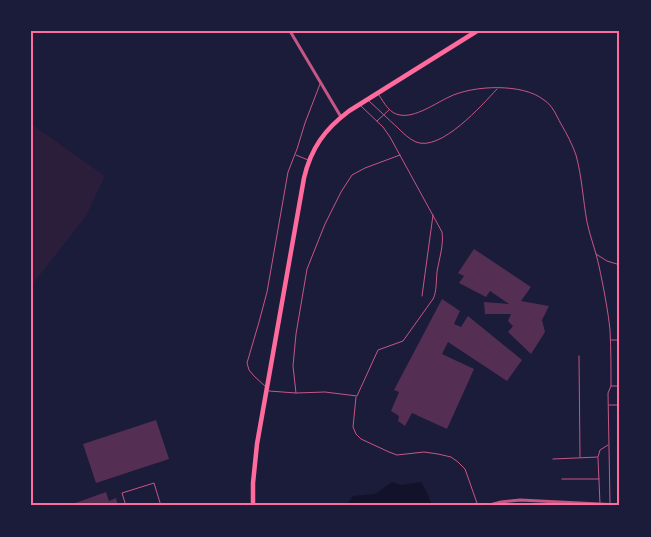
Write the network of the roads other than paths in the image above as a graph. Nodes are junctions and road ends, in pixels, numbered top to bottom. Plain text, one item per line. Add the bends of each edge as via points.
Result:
1 (290, 31) edge
2 (477, 31) edge
3 (320, 82) junction
4 (498, 88) junction
5 (377, 92) junction
6 (367, 99) junction
7 (359, 104) junction
8 (389, 110) junction
9 (384, 114) junction
10 (341, 117) junction
11 (376, 121) junction
12 (295, 155) junction
13 (401, 155) junction
14 (309, 160) junction
15 (432, 215) junction
16 (596, 254) junction
17 (620, 265) edge
18 (422, 296) dead end
19 (610, 340) junction
20 (620, 340) edge
21 (579, 356) dead end
22 (611, 386) junction
23 (620, 386) edge
24 (266, 389) junction
25 (296, 393) junction
26 (620, 393) edge
27 (357, 396) junction
28 (620, 404) edge
29 (608, 405) junction
30 (609, 445) junction
31 (580, 457) junction
32 (598, 457) junction
33 (553, 459) dead end
34 (562, 479) dead end
35 (599, 479) junction
36 (492, 504) edge
37 (600, 504) junction
38 (610, 505) edge
39 (619, 505) edge
40 (126, 506) edge
41 (161, 506) edge
42 (253, 506) edge
43 (478, 506) edge
44 (486, 506) edge

1 - 3 street
2 - 5 main road
3 - 10 street
3 - 12 lane
4 - 8 lane via 451,96 414,114 400,115
4 - 9 lane via 460,126 431,142 419,143 408,138
4 - 16 lane via 536,94 551,105 575,153
5 - 6 main road
5 - 8 lane
6 - 7 main road
6 - 9 lane
7 - 10 main road
7 - 11 lane
8 - 9 lane
9 - 11 lane
10 - 14 main road via 324,134
11 - 13 lane
12 - 14 lane
12 - 24 lane via 288,172 267,292 247,363 249,370
13 - 15 lane
13 - 25 lane via 352,175 325,224 307,269 293,366
14 - 24 main road
15 - 18 lane
15 - 27 lane via 443,238 434,299 403,341 378,350
16 - 17 lane
16 - 19 lane
19 - 20 lane
19 - 22 lane
21 - 31 lane
22 - 23 lane
22 - 29 lane
23 - 26 lane
24 - 25 lane
24 - 42 main road via 254,466
25 - 27 lane
27 - 43 lane via 353,427 361,439 396,455 424,452 451,457 465,469
28 - 29 lane
29 - 30 lane
30 - 32 lane via 600,450
30 - 38 lane
31 - 32 lane
31 - 33 lane
32 - 35 lane
34 - 35 lane
35 - 37 lane
36 - 37 street via 520,500
36 - 44 street
37 - 38 street
38 - 39 street
40 - 41 lane via 122,494 154,483

